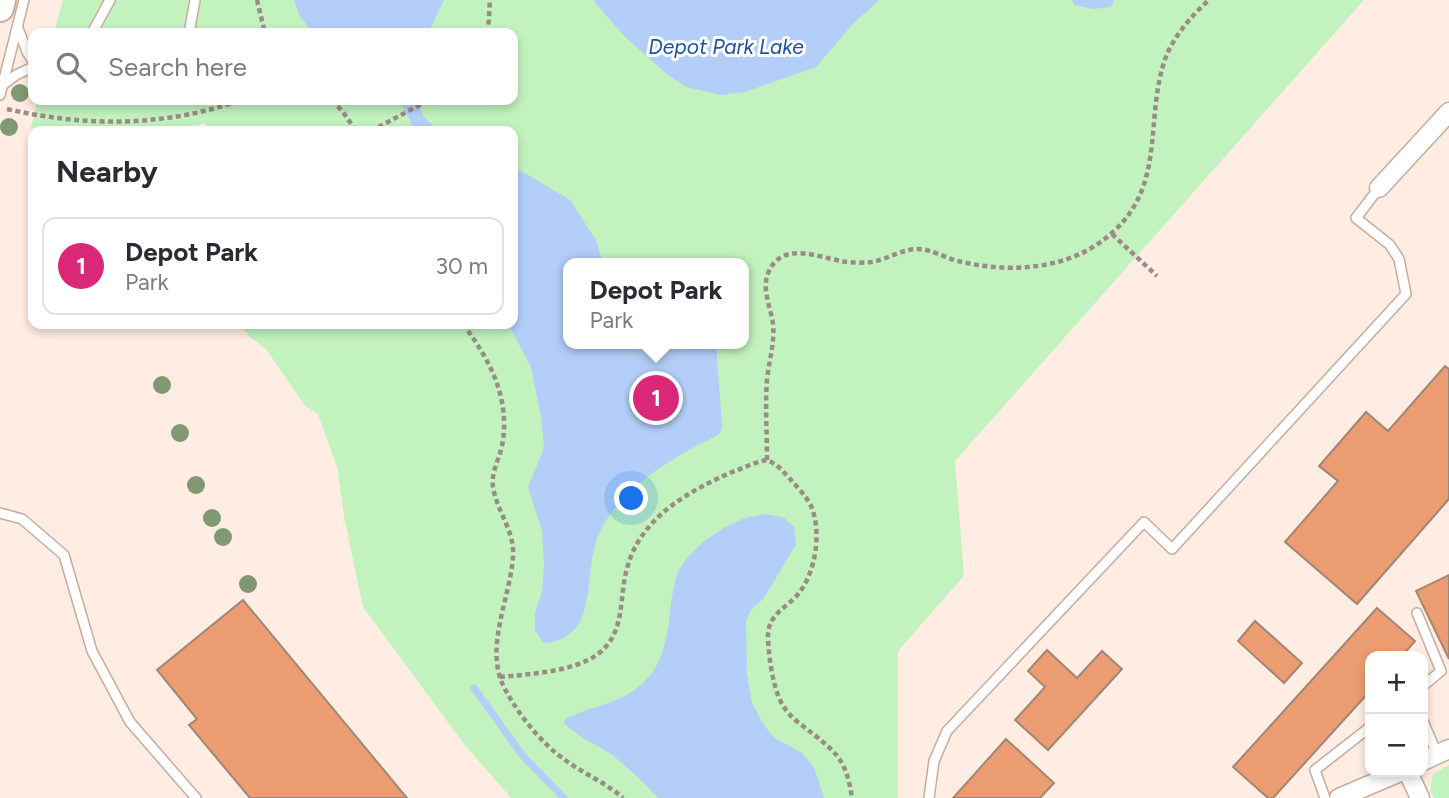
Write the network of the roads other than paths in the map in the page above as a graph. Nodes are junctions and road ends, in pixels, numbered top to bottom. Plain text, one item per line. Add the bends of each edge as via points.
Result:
1 (2, 0) edge
2 (24, 0) edge
3 (110, 0) edge
4 (195, 0) edge
5 (9, 17) edge
6 (95, 28) edge
7 (190, 28) edge
8 (28, 54) edge
9 (28, 69) edge
10 (1, 90) edge
11 (1449, 112) edge
12 (1379, 188) joint
13 (0, 513) edge
14 (1417, 613) dead end
15 (1428, 682) edge
16 (1365, 731) edge
17 (1428, 734) edge
18 (1436, 755) edge
19 (1388, 777) edge
20 (1410, 777) edge
21 (196, 798) edge
22 (929, 798) edge
23 (1325, 798) edge
24 (1339, 798) edge
25 (1420, 798) edge

1 - 5 main road
2 - 5 lane
3 - 6 lane
4 - 7 lane
5 - 8 lane
5 - 10 lane
9 - 10 lane
11 - 12 street
12 - 22 lane via 1356,218 1390,245 1399,259 1406,294 1172,549 1144,523 947,731 934,761
13 - 21 lane via 22,519 64,555 92,651 130,722
14 - 15 lane via 1441,671
16 - 23 lane via 1315,770
17 - 18 lane
19 - 24 street
20 - 25 street

